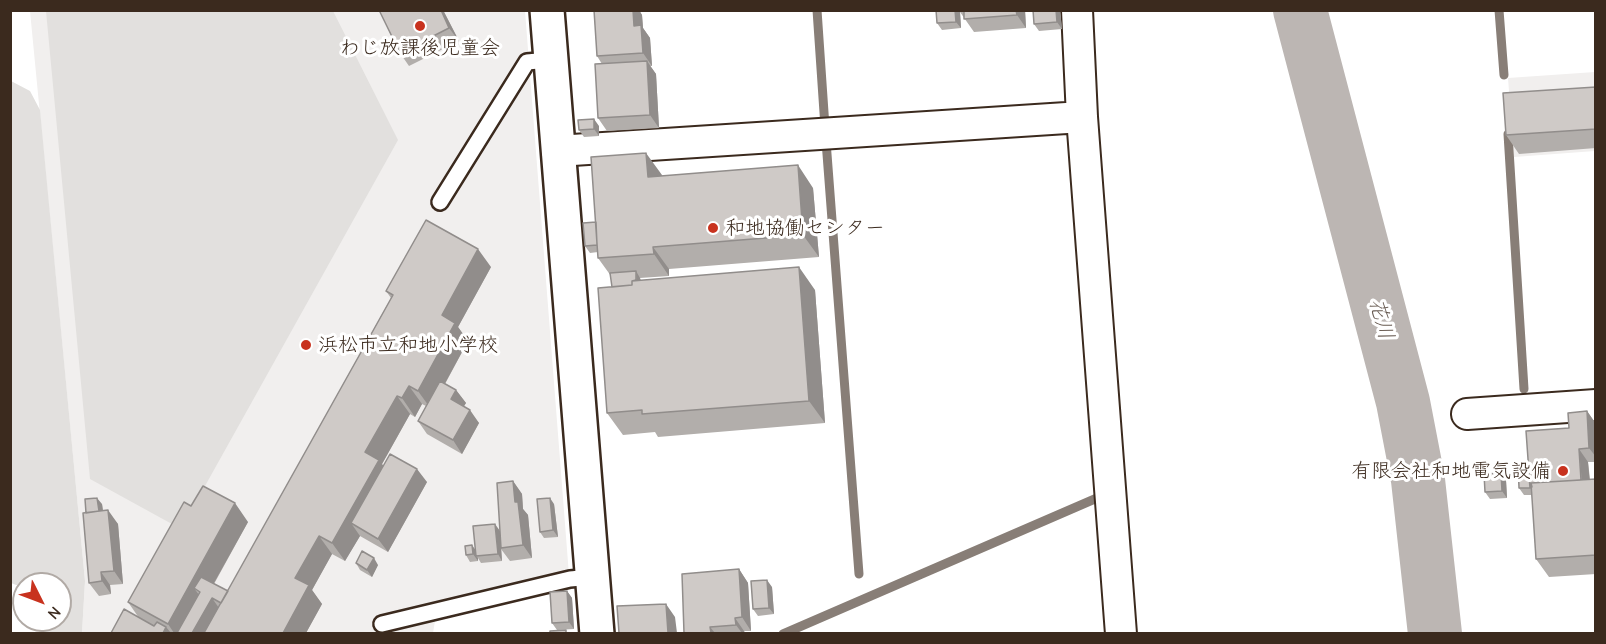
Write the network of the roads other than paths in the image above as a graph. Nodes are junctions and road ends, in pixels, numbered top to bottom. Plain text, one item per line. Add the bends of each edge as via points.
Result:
1 (547, 10) edge
2 (1077, 10) edge
3 (549, 60) junction
4 (1082, 117) junction
5 (557, 152) junction
6 (440, 202) dead end
7 (1596, 405) edge
8 (1467, 414) dead end
9 (592, 578) junction
10 (381, 624) dead end
11 (597, 633) edge
12 (1121, 633) edge

1 - 3 street
2 - 4 street
3 - 5 street
3 - 6 lane via 527,62
4 - 5 street
4 - 12 street
5 - 9 street
7 - 8 street
9 - 10 lane via 570,579
9 - 11 street

